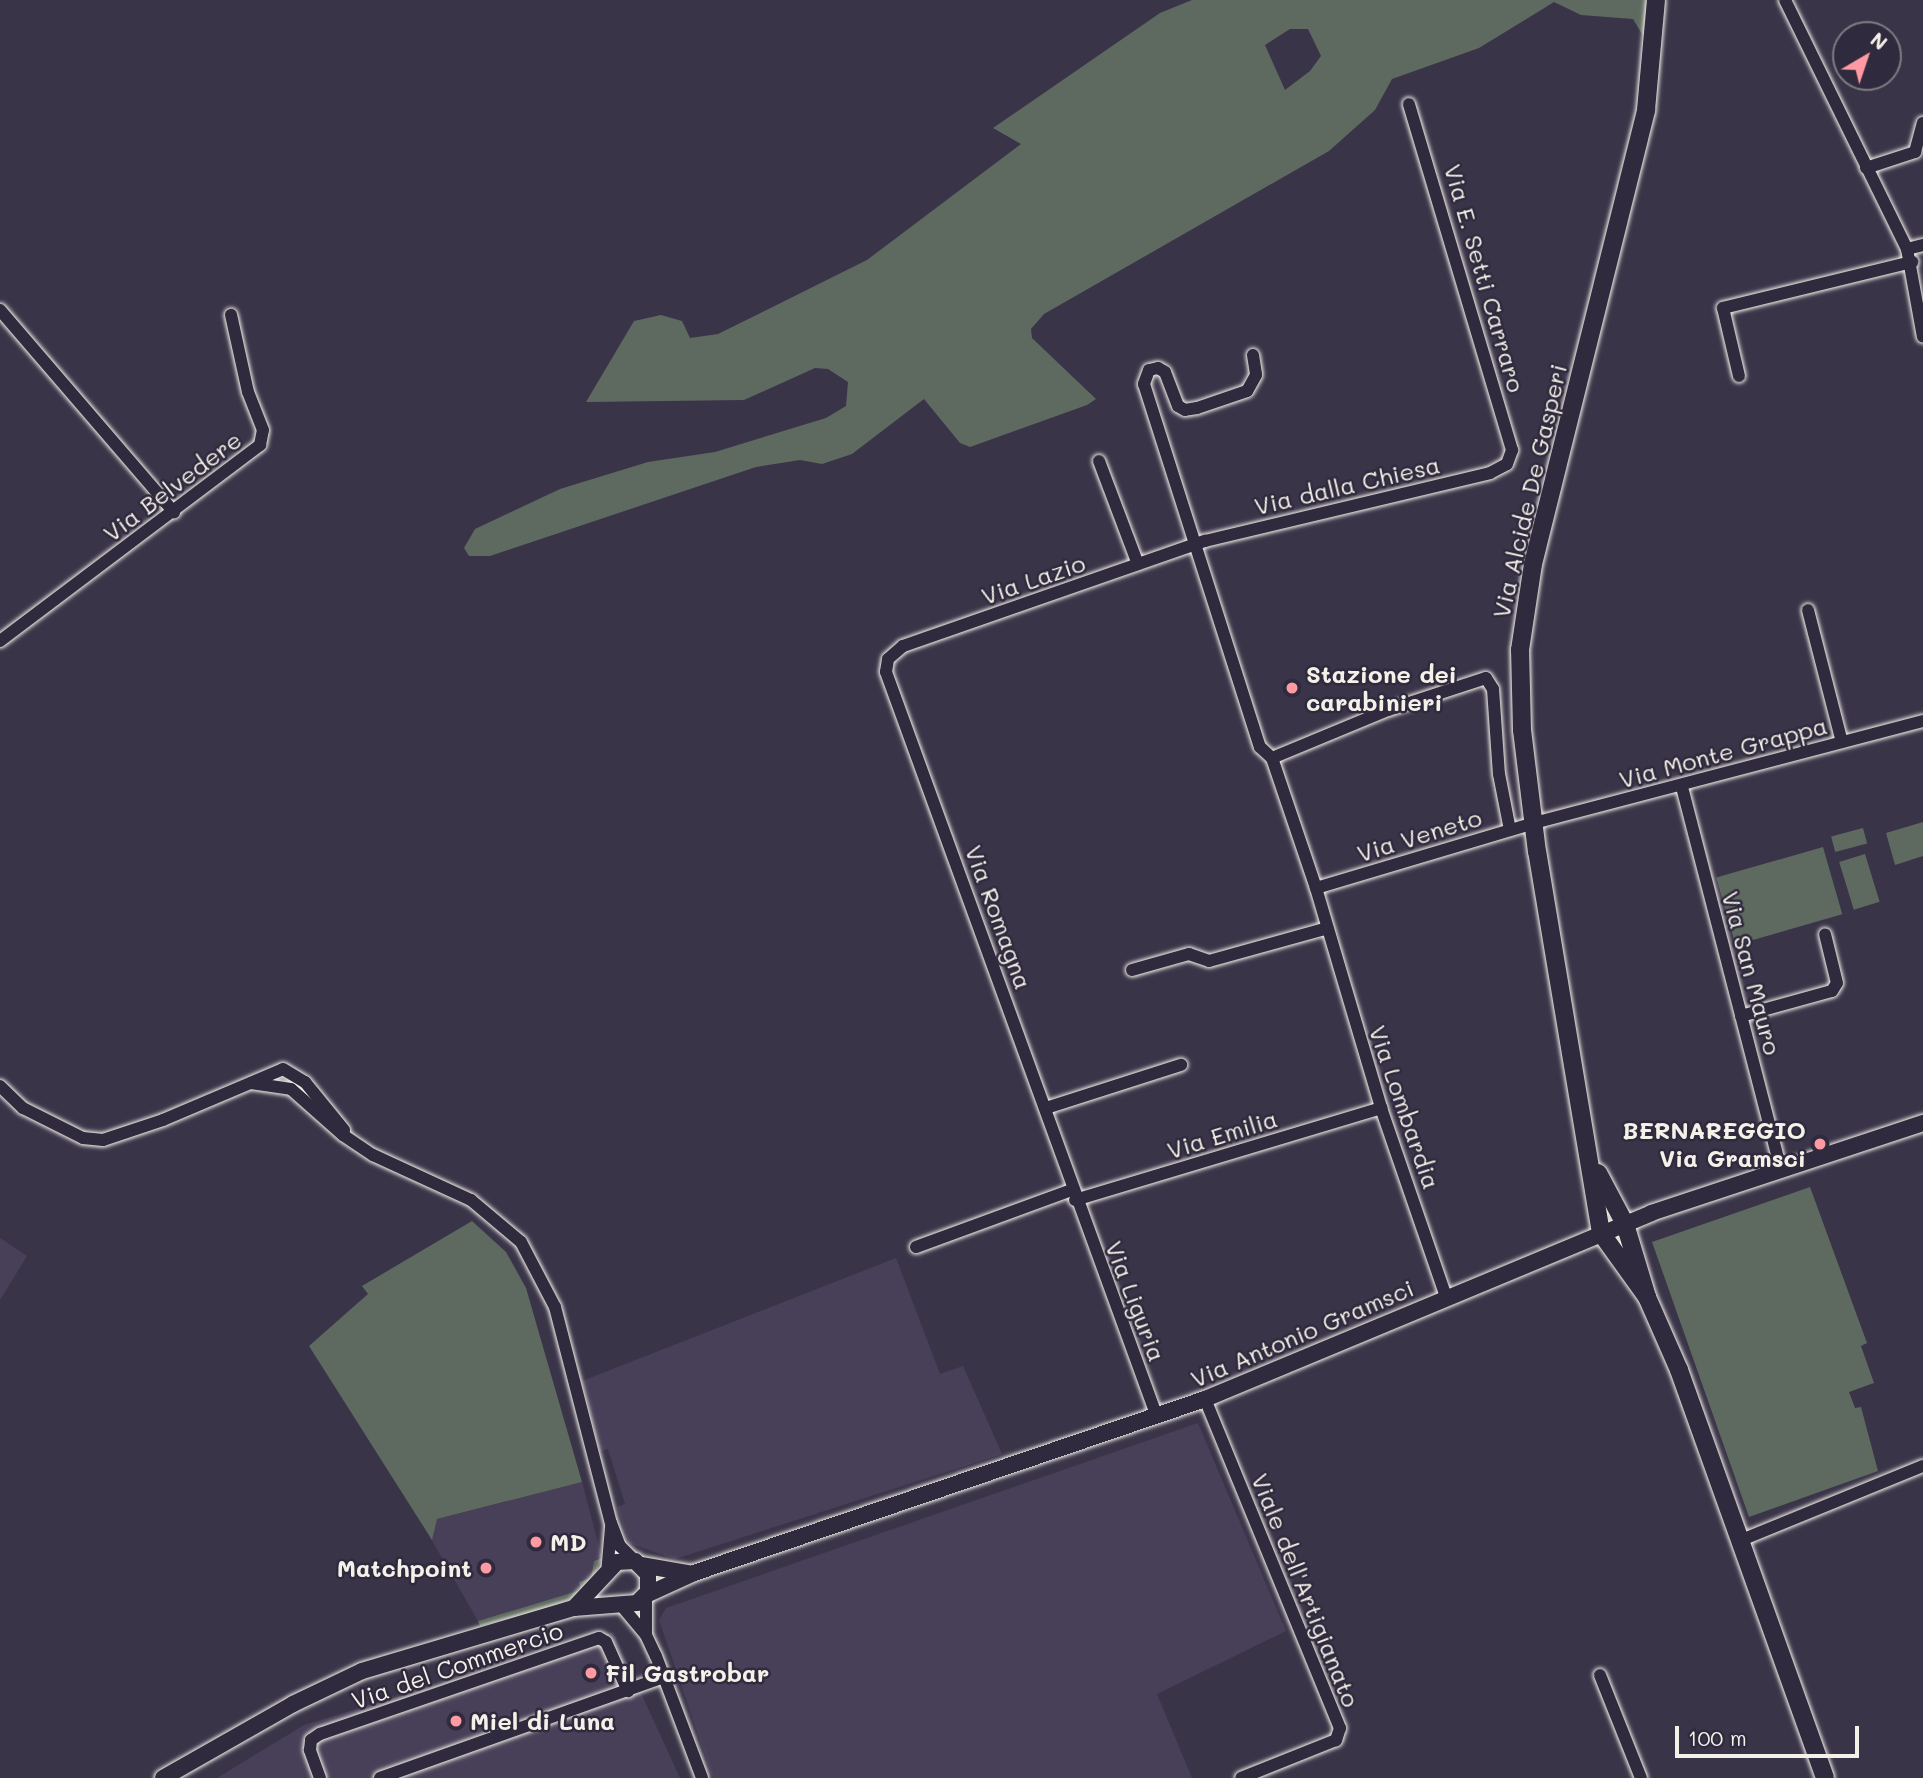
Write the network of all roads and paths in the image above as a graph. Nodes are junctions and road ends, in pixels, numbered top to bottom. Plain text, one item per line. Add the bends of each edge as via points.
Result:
1 (1656, 0) edge
2 (1785, 0) edge
3 (1409, 104) dead end
4 (1923, 123) edge
5 (1866, 168) junction
6 (1923, 245) edge
7 (1907, 249) junction
8 (1912, 262) junction
9 (0, 310) edge
10 (231, 315) dead end
11 (1923, 337) edge
12 (1253, 355) dead end
13 (1739, 376) dead end
14 (1099, 461) dead end
15 (1507, 464) joint
16 (174, 512) junction
17 (1196, 544) junction
18 (1138, 564) junction
19 (1808, 610) dead end
20 (0, 641) edge
21 (888, 659) joint
22 (1923, 721) edge
23 (1842, 742) junction
24 (1272, 758) junction
25 (1682, 787) junction
26 (1534, 823) junction
27 (1510, 830) junction
28 (1316, 888) junction
29 (1328, 928) junction
30 (1825, 934) dead end
31 (1132, 970) dead end
32 (1741, 1016) junction
33 (1181, 1065) dead end
34 (1, 1088) edge
35 (1046, 1108) junction
36 (1381, 1108) junction
37 (1923, 1123) edge
38 (1592, 1163) junction
39 (1782, 1169) junction
40 (1074, 1195) junction
41 (1625, 1224) junction
42 (1601, 1233) junction
43 (916, 1247) dead end
44 (1446, 1297) junction
45 (1647, 1297) junction
46 (1205, 1399) junction
47 (1157, 1417) junction
48 (1923, 1467) edge
49 (611, 1523) junction
50 (1739, 1541) junction
51 (638, 1563) junction
52 (694, 1573) junction
53 (607, 1574) junction
54 (646, 1595) junction
55 (620, 1604) junction
56 (574, 1608) junction
57 (646, 1635) junction
58 (1600, 1675) dead end
59 (664, 1677) junction
60 (628, 1691) junction
61 (163, 1778) edge
62 (320, 1778) edge
63 (380, 1778) edge
64 (702, 1778) edge
65 (1241, 1778) edge
66 (1641, 1778) edge
67 (1825, 1778) edge

1 - 26 main road, Via Alcide De Gasperi via 1646,110 1525,607 1520,695
2 - 5 street
3 - 15 street, Via E. Setti Carraro via 1512,450
4 - 5 street via 1915,152
5 - 7 street
6 - 7 street
7 - 8 street
8 - 11 street
8 - 13 street via 1723,308
9 - 16 street
10 - 16 street, Via Belvedere via 248,392 263,430 260,445
12 - 17 street, Via Lombardia via 1256,375 1247,391 1185,410 1174,401 1165,372 1158,368 1144,376
14 - 18 street
15 - 17 street, Via dalla Chiesa via 1490,473
16 - 20 street, Via Belvedere
17 - 18 street, Via Lazio
17 - 24 street, Via Lombardia via 1260,747
18 - 21 street, Via Lazio via 903,646
19 - 23 street
21 - 35 street, Via Romagna via 886,672
22 - 23 street, Via Monte Grappa
23 - 25 street, Via Monte Grappa
24 - 27 street via 1388,710 1486,678 1493,689 1499,774
24 - 28 street, Via Lombardia
25 - 26 street, Via Monte Grappa
25 - 32 street, Via San Mauro
26 - 27 street, Via Veneto
26 - 38 main road, Via Alcide De Gasperi
27 - 28 street, Via Veneto
28 - 29 street, Via Lombardia
29 - 31 street via 1209,961 1189,954
29 - 36 street, Via Lombardia
30 - 32 street via 1836,983 1832,991
32 - 39 street, Via San Mauro
33 - 35 street
34 - 49 street via 23,1108 96,1140 125,1135 272,1070 295,1073 356,1143 490,1212 528,1252 555,1307
35 - 40 street, Via Romagna
36 - 40 street, Via Emilia
36 - 44 street, Via Lombardia
37 - 39 street, Via Antonio Gramsci
38 - 41 main road, Via Alcide De Gasperi
38 - 42 main road, Via Alcide De Gasperi
39 - 41 street, Via Antonio Gramsci
40 - 43 street
40 - 47 street, Via Liguria
41 - 42 street, Via Antonio Gramsci
41 - 45 main road, Via Alcide De Gasperi
42 - 44 street, Via Antonio Gramsci
42 - 45 main road
44 - 46 street, Via Antonio Gramsci
45 - 50 main road via 1679,1370
46 - 47 street, Via Antonio Gramsci
46 - 65 street, Viale dell'Artigianato via 1340,1728 1336,1740
47 - 52 street, Via Antonio Gramsci
48 - 50 street
49 - 51 street via 620,1546
49 - 53 street
50 - 67 main road
51 - 52 street, Via Antonio Gramsci
51 - 53 street via 617,1562
51 - 54 street via 650,1580
52 - 54 street, Via Antonio Gramsci
53 - 55 street via 607,1592
53 - 56 street
54 - 55 street via 635,1604
54 - 57 street
55 - 56 street
55 - 57 street
56 - 61 street via 362,1671 293,1704
57 - 59 street
58 - 66 street
59 - 60 street
59 - 64 street
60 - 62 street, Via del Commercio via 606,1643 598,1638 320,1734 312,1740 310,1750
60 - 63 street

